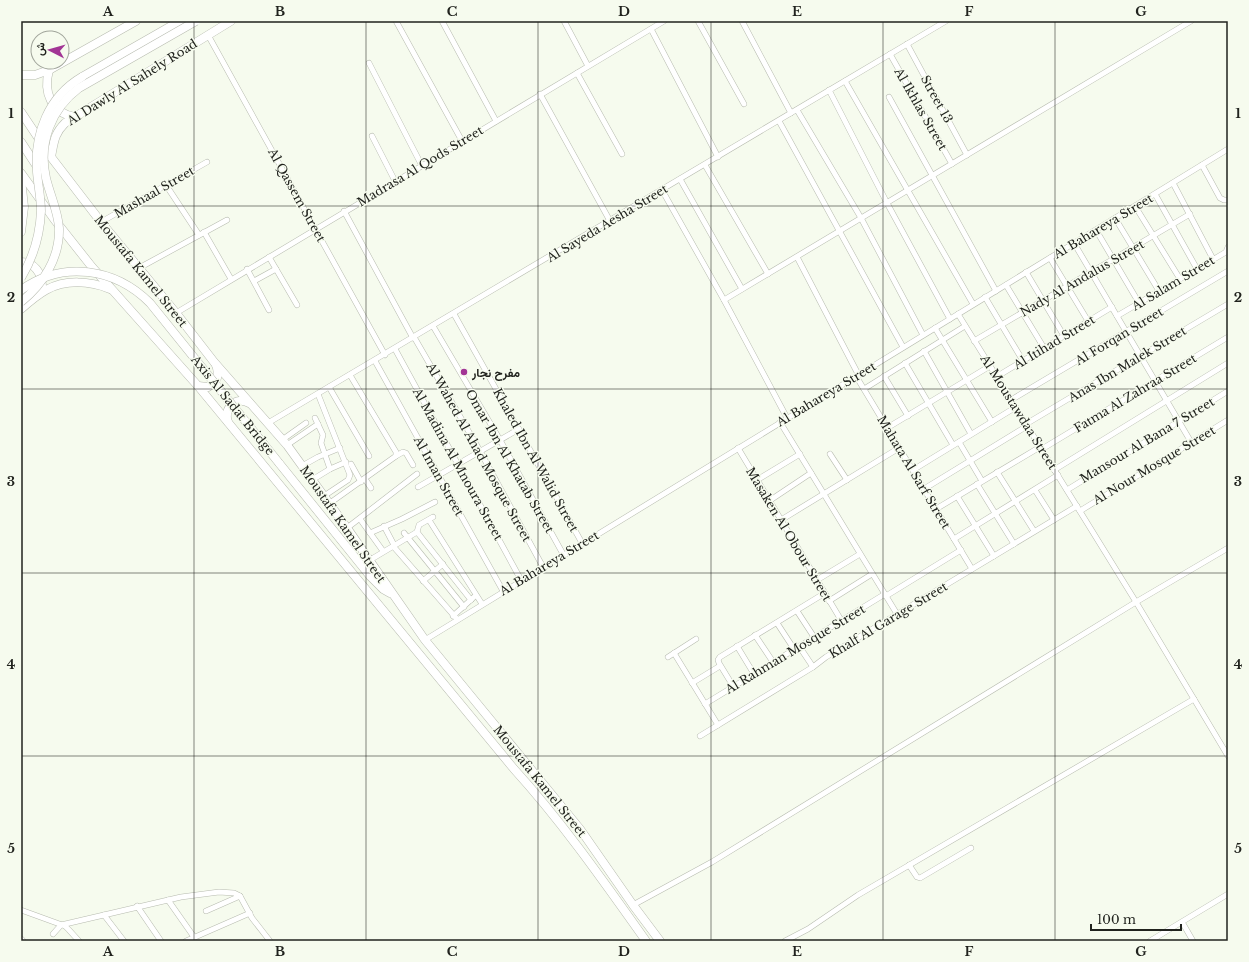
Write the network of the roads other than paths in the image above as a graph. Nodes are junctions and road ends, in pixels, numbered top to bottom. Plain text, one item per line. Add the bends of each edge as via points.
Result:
1 (136, 21) edge
2 (180, 21) edge
3 (196, 21) edge
4 (231, 21) edge
5 (396, 21) edge
6 (442, 21) edge
7 (564, 21) edge
8 (664, 21) edge
9 (698, 21) edge
10 (742, 21) edge
11 (946, 21) edge
12 (1191, 21) edge
13 (651, 29) junction
14 (208, 35) junction
15 (907, 44) junction
16 (890, 54) junction
17 (70, 58) edge
18 (369, 63) dead end
19 (588, 66) junction
20 (49, 70) joint
21 (577, 72) junction
22 (21, 75) edge
23 (845, 81) junction
24 (829, 90) junction
25 (540, 94) junction
26 (889, 97) dead end
27 (744, 104) dead end
28 (797, 110) junction
29 (21, 112) edge
30 (791, 113) junction
31 (75, 117) junction
32 (779, 120) junction
33 (496, 121) junction
34 (372, 136) dead end
35 (462, 141) junction
36 (21, 142) edge
37 (1228, 149) edge
38 (622, 154) dead end
39 (967, 155) junction
40 (51, 157) junction
41 (718, 157) junction
42 (206, 162) dead end
43 (952, 164) junction
44 (705, 165) junction
45 (1202, 165) junction
46 (422, 166) junction
47 (21, 173) edge
48 (932, 176) junction
49 (46, 178) junction
50 (21, 179) edge
51 (680, 180) junction
52 (395, 181) junction
53 (1173, 183) junction
54 (166, 185) junction
55 (662, 190) junction
56 (908, 190) junction
57 (1155, 194) junction
58 (1228, 200) edge
59 (887, 203) junction
60 (1135, 206) junction
61 (344, 211) junction
62 (1190, 214) junction
63 (861, 218) junction
64 (1115, 218) junction
65 (227, 220) dead end
66 (610, 221) junction
67 (101, 222) junction
68 (1172, 225) junction
69 (315, 229) junction
70 (1096, 230) junction
71 (840, 231) junction
72 (21, 232) edge
73 (202, 234) junction
74 (1153, 236) junction
75 (1074, 243) junction
76 (1133, 248) junction
77 (1228, 248) edge
78 (269, 256) junction
79 (797, 257) junction
80 (1050, 258) junction
81 (1113, 259) junction
82 (1213, 259) junction
83 (21, 262) edge
84 (139, 268) junction
85 (247, 269) junction
86 (276, 269) junction
87 (1197, 269) junction
88 (1228, 271) edge
89 (1026, 272) junction
90 (1091, 272) junction
91 (768, 274) junction
92 (21, 278) edge
93 (231, 279) junction
94 (1180, 279) junction
95 (254, 281) junction
96 (1006, 285) junction
97 (1067, 286) junction
98 (742, 289) junction
99 (21, 290) edge
100 (112, 290) junction
101 (996, 291) junction
102 (1159, 292) junction
103 (42, 293) junction
104 (985, 297) junction
105 (724, 300) junction
106 (1043, 300) junction
107 (21, 302) edge
108 (1139, 303) junction
109 (974, 304) junction
110 (1228, 304) edge
111 (297, 305) dead end
112 (1112, 307) junction
113 (21, 309) edge
114 (269, 310) dead end
115 (176, 313) junction
116 (1022, 313) junction
117 (454, 314) junction
118 (958, 314) junction
119 (1117, 316) junction
120 (950, 319) junction
121 (1088, 321) junction
122 (1002, 325) junction
123 (433, 326) junction
124 (965, 326) junction
125 (935, 328) junction
126 (1126, 332) junction
127 (923, 335) junction
128 (1064, 336) junction
129 (1228, 337) edge
130 (413, 338) junction
131 (942, 340) junction
132 (974, 341) junction
133 (903, 347) junction
134 (1044, 348) junction
135 (395, 349) junction
136 (924, 351) junction
137 (385, 354) junction
138 (1140, 356) junction
139 (375, 361) junction
140 (1023, 361) junction
141 (214, 362) junction
142 (1228, 362) edge
143 (904, 364) junction
144 (990, 366) junction
145 (350, 375) junction
146 (857, 375) junction
147 (884, 376) junction
148 (996, 377) junction
149 (967, 380) junction
150 (1155, 381) junction
151 (198, 386) junction
152 (329, 388) junction
153 (864, 389) junction
154 (1228, 391) edge
155 (947, 392) junction
156 (318, 394) junction
157 (1011, 400) junction
158 (1167, 400) junction
159 (250, 403) junction
160 (928, 403) junction
161 (1016, 407) junction
162 (908, 416) junction
163 (315, 418) dead end
164 (787, 418) junction
165 (1228, 420) edge
166 (1179, 421) junction
167 (780, 422) junction
168 (992, 422) junction
169 (268, 423) junction
170 (306, 423) dead end
171 (229, 424) junction
172 (318, 424) junction
173 (1026, 425) junction
174 (331, 426) junction
175 (887, 428) junction
176 (519, 429) junction
177 (321, 430) junction
178 (971, 434) junction
179 (500, 440) junction
180 (959, 442) junction
181 (1192, 442) junction
182 (284, 443) junction
183 (953, 445) junction
184 (340, 448) junction
185 (738, 448) junction
186 (899, 448) junction
187 (1041, 448) junction
188 (480, 451) junction
189 (325, 454) junction
190 (396, 454) junction
191 (800, 454) junction
192 (830, 454) dead end
193 (369, 456) dead end
194 (970, 461) junction
195 (348, 463) junction
196 (458, 464) junction
197 (413, 465) dead end
198 (302, 466) junction
199 (330, 469) junction
200 (912, 470) junction
201 (1054, 470) junction
202 (997, 472) junction
203 (811, 473) junction
204 (417, 474) dead end
205 (438, 475) junction
206 (1058, 475) junction
207 (312, 480) junction
208 (363, 480) junction
209 (757, 480) junction
210 (847, 480) junction
211 (980, 482) junction
212 (418, 487) dead end
213 (371, 488) dead end
214 (924, 489) junction
215 (1034, 490) junction
216 (1067, 490) junction
217 (824, 494) junction
218 (324, 496) junction
219 (957, 496) junction
220 (769, 501) junction
221 (1015, 501) junction
222 (435, 502) dead end
223 (330, 504) junction
224 (1077, 506) junction
225 (936, 509) junction
226 (1080, 511) junction
227 (995, 513) junction
228 (360, 519) junction
229 (781, 520) junction
230 (1054, 520) junction
231 (384, 526) junction
232 (975, 526) junction
233 (347, 528) junction
234 (1034, 531) junction
235 (417, 532) junction
236 (370, 533) junction
237 (406, 535) junction
238 (954, 539) junction
239 (582, 543) junction
240 (1014, 544) junction
241 (393, 546) junction
242 (1228, 548) edge
243 (961, 550) junction
244 (383, 551) junction
245 (563, 554) junction
246 (860, 554) junction
247 (994, 556) junction
248 (370, 560) junction
249 (443, 564) junction
250 (543, 567) junction
251 (972, 569) junction
252 (435, 571) junction
253 (872, 574) junction
254 (521, 580) junction
255 (817, 580) junction
256 (423, 581) junction
257 (503, 591) junction
258 (393, 594) junction
259 (825, 594) junction
260 (476, 595) junction
261 (885, 595) junction
262 (471, 600) junction
263 (829, 600) junction
264 (1136, 602) junction
265 (482, 604) junction
266 (464, 606) junction
267 (797, 611) junction
268 (897, 614) junction
269 (455, 618) junction
270 (841, 620) junction
271 (777, 623) junction
272 (755, 635) junction
273 (814, 637) junction
274 (425, 640) junction
275 (696, 640) dead end
276 (737, 646) junction
277 (797, 647) junction
278 (674, 653) junction
279 (668, 657) dead end
280 (773, 662) junction
281 (720, 666) junction
282 (813, 667) junction
283 (754, 674) junction
284 (692, 683) junction
285 (733, 686) junction
286 (1194, 699) junction
287 (704, 704) junction
288 (718, 725) junction
289 (700, 736) dead end
290 (1228, 756) edge
291 (971, 848) dead end
292 (909, 865) junction
293 (1228, 894) edge
294 (240, 896) junction
295 (168, 900) junction
296 (633, 905) junction
297 (137, 906) junction
298 (21, 910) edge
299 (206, 911) dead end
300 (250, 913) junction
301 (104, 915) junction
302 (1182, 922) junction
303 (61, 925) junction
304 (53, 934) dead end
305 (194, 938) junction
306 (79, 941) edge
307 (124, 941) edge
308 (161, 941) edge
309 (186, 941) edge
310 (270, 941) edge
311 (646, 941) edge
312 (660, 941) edge
313 (785, 941) edge
314 (1150, 941) edge
315 (1193, 941) edge

1 - 17 main road
2 - 92 main road, bridge via 76,81 64,90 50,110 41,129 37,149 41,201 39,230 32,256
3 - 49 main road, bridge via 85,84 68,97 55,114 46,136
4 - 14 main road, Al Dawly Al Sahely Road
5 - 35 street
6 - 33 street
7 - 19 street
8 - 13 street, Madrasa Al Qods Street
9 - 27 street
10 - 30 street
11 - 15 street, Al Sayeda Aesha Street
12 - 39 street
13 - 19 street, Madrasa Al Qods Street
13 - 41 street
14 - 31 main road, Al Dawly Al Sahely Road
14 - 69 street, Al Qassem Street
15 - 16 street, Al Sayeda Aesha Street
15 - 39 street, Street 13
16 - 23 street, Al Sayeda Aesha Street
16 - 43 street, Al Ikhlas Street
18 - 46 street
19 - 21 street, Madrasa Al Qods Street
20 - 22 main road via 35,75
20 - 31 main road via 46,86 51,101 62,112
21 - 25 street, Madrasa Al Qods Street
21 - 38 street
23 - 24 street, Al Sayeda Aesha Street
23 - 56 street
24 - 28 street, Al Sayeda Aesha Street
24 - 59 street
25 - 33 street, Madrasa Al Qods Street
25 - 66 street
26 - 48 street
28 - 30 street, Al Sayeda Aesha Street
28 - 63 street
29 - 40 main road, Moustafa Kamel Street
30 - 32 street, Al Sayeda Aesha Street
31 - 40 main road, Al Dawly Al Sahely Road via 58,130
32 - 41 street, Al Sayeda Aesha Street
32 - 71 street
33 - 35 street, Madrasa Al Qods Street
34 - 52 street
35 - 46 street, Madrasa Al Qods Street
36 - 49 main road, bridge
37 - 45 street, Al Bahareya Street
39 - 43 street
40 - 67 main road, Moustafa Kamel Street
41 - 44 street, Al Sayeda Aesha Street
42 - 54 street, Mashaal Street
43 - 48 street
44 - 51 street, Al Sayeda Aesha Street
44 - 91 street
45 - 53 street, Al Bahareya Street
45 - 58 street via 1220,198
46 - 52 street, Madrasa Al Qods Street
47 - 100 main road, Moustafa Kamel Street via 68,237
48 - 56 street
48 - 101 street
49 - 107 main road, bridge via 58,221 56,251 43,280
50 - 72 main road via 24,207
51 - 55 street, Al Sayeda Aesha Street
51 - 98 street
52 - 61 street, Madrasa Al Qods Street
53 - 57 street, Al Bahareya Street
53 - 62 street
54 - 67 street, Mashaal Street
54 - 73 street
55 - 66 street, Al Sayeda Aesha Street
55 - 105 street
56 - 59 street
56 - 109 street
57 - 60 street, Al Bahareya Street
57 - 68 street
59 - 63 street
59 - 120 street
60 - 64 street, Al Bahareya Street
60 - 74 street
61 - 69 street, Madrasa Al Qods Street
61 - 130 street, Al Wahed Al Ahad Mosque Street
62 - 68 street, Nady Al Andalus Street
62 - 82 street
63 - 71 street
63 - 127 street
64 - 70 street, Al Bahareya Street
64 - 76 street
65 - 73 street
66 - 117 street, Al Sayeda Aesha Street
67 - 84 main road, Moustafa Kamel Street
68 - 74 street, Nady Al Andalus Street
68 - 87 street
69 - 78 street, Madrasa Al Qods Street
69 - 137 street, Al Qassem Street
70 - 75 street, Al Bahareya Street
70 - 81 street
71 - 79 street
71 - 133 street
73 - 84 street
73 - 93 street
74 - 76 street, Nady Al Andalus Street
74 - 94 street
75 - 80 street, Al Bahareya Street
75 - 90 street
76 - 81 street, Nady Al Andalus Street
76 - 102 street
77 - 82 street, Al Salam Street via 1226,252
78 - 85 street, Madrasa Al Qods Street
78 - 86 street
79 - 91 street
79 - 146 street, Mahata Al Sarf Street
80 - 89 street, Al Bahareya Street
80 - 97 street
81 - 90 street, Nady Al Andalus Street
81 - 108 street
82 - 87 street, Al Salam Street
83 - 103 main road via 34,266 40,274
84 - 115 main road, Moustafa Kamel Street
85 - 93 street, Madrasa Al Qods Street
85 - 95 street
86 - 95 street
86 - 111 street
87 - 94 street, Al Salam Street
88 - 126 street, Al Forqan Street
89 - 96 street, Al Bahareya Street
89 - 106 street
90 - 97 street, Nady Al Andalus Street
90 - 112 street
91 - 98 street
93 - 115 street, Madrasa Al Qods Street
94 - 102 street, Al Salam Street
95 - 114 street
96 - 101 street, Al Bahareya Street
96 - 116 street
97 - 106 street, Nady Al Andalus Street
97 - 121 street
98 - 105 street
99 - 258 main road, Axis Al Sadat Bridge, bridge via 43,278 78,272 103,274 134,289 150,303 370,576 383,589
100 - 103 main road via 96,284 79,283 55,286
100 - 151 main road, Moustafa Kamel Street
101 - 104 street, Al Bahareya Street
102 - 108 street, Al Salam Street
103 - 113 main road
104 - 109 street, Al Bahareya Street
104 - 122 street
105 - 164 street
106 - 116 street, Nady Al Andalus Street
106 - 128 street
108 - 119 street, Al Salam Street
109 - 118 street, Al Bahareya Street
110 - 138 street, Anas Ibn Malek Street
112 - 119 street
112 - 121 street, Al Itihad Street
115 - 141 main road, Moustafa Kamel Street
116 - 122 street, Nady Al Andalus Street
116 - 134 street
117 - 123 street, Al Sayeda Aesha Street
117 - 176 street, Khaled Ibn Al Walid Street
118 - 120 street, Al Bahareya Street
118 - 124 street, Al Moustawdaa Street
119 - 126 street
120 - 125 street, Al Bahareya Street
121 - 128 street, Al Itihad Street
122 - 132 street, Nady Al Andalus Street
122 - 140 street
123 - 130 street, Al Sayeda Aesha Street
123 - 179 street, Omar Ibn Al Khatab Street
124 - 131 street
124 - 132 street, Al Moustawdaa Street
125 - 127 street, Al Bahareya Street
125 - 131 street
126 - 138 street
126 - 157 street, Al Forqan Street
127 - 133 street, Al Bahareya Street
128 - 134 street, Al Itihad Street
129 - 150 street, Fatma Al Zahraa Street
130 - 135 street, Al Sayeda Aesha Street
130 - 188 street, Al Wahed Al Ahad Mosque Street
131 - 136 street
131 - 149 street
132 - 144 street, Al Moustawdaa Street
133 - 146 street, Al Bahareya Street
134 - 140 street, Al Itihad Street
135 - 137 street, Al Sayeda Aesha Street
135 - 196 street, Al Madina Al Mnoura Street
136 - 143 street
136 - 155 street
137 - 139 street, Al Sayeda Aesha Street
138 - 150 street
138 - 173 street, Anas Ibn Malek Street
139 - 145 street, Al Sayeda Aesha Street
139 - 205 street, Al Iman Street
140 - 148 street, Al Itihad Street
141 - 151 main road via 218,371 216,381 208,387
141 - 159 main road, Moustafa Kamel Street
142 - 158 street
143 - 147 street
143 - 160 street
144 - 148 street, Al Moustawdaa Street
144 - 149 street
145 - 152 street, Al Sayeda Aesha Street
145 - 190 street
146 - 153 street, Mahata Al Sarf Street
146 - 164 street, Al Bahareya Street
147 - 153 street
147 - 162 street
148 - 157 street, Al Moustawdaa Street
149 - 155 street
149 - 168 street
150 - 158 street
150 - 187 street, Fatma Al Zahraa Street
151 - 171 main road, Moustafa Kamel Street
152 - 156 street, Al Sayeda Aesha Street
152 - 193 street
153 - 175 street, Mahata Al Sarf Street
154 - 166 street, Mansour Al Bana 7 Street
155 - 160 street
155 - 178 street
156 - 169 street, Al Sayeda Aesha Street
156 - 174 street
157 - 161 street, Al Moustawdaa Street
158 - 166 street
158 - 201 street
159 - 169 main road, Moustafa Kamel Street
159 - 171 main road via 237,401 229,406 226,415
160 - 162 street
160 - 183 street
161 - 168 street
161 - 173 street, Al Moustawdaa Street
162 - 175 street
163 - 172 street
164 - 167 street, Al Bahareya Street
165 - 181 street, Al Nour Mosque Street
166 - 181 street
166 - 216 street, Mansour Al Bana 7 Street
167 - 185 street, Al Bahareya Street
167 - 191 street
168 - 178 street
169 - 182 main road, Moustafa Kamel Street
170 - 182 street
171 - 311 main road, Moustafa Kamel Street via 554,815
172 - 177 street
172 - 182 street
173 - 187 street, Al Moustawdaa Street
173 - 194 street, Anas Ibn Malek Street
174 - 177 street
174 - 184 street
175 - 186 street, Mahata Al Sarf Street
176 - 179 street
176 - 239 street, Khaled Ibn Al Walid Street
177 - 189 street via 321,443
178 - 180 street
179 - 188 street
179 - 245 street, Omar Ibn Al Khatab Street
180 - 183 street
180 - 194 street
181 - 226 street, Al Nour Mosque Street
182 - 198 main road, Moustafa Kamel Street
183 - 200 street
184 - 189 street
184 - 195 street
185 - 209 street, Masaken Al Obour Street
185 - 239 street, Al Bahareya Street
186 - 200 street, Mahata Al Sarf Street
186 - 210 street
187 - 201 street, Al Moustawdaa Street
187 - 202 street, Fatma Al Zahraa Street
188 - 196 street
188 - 250 street, Al Wahed Al Ahad Mosque Street
189 - 198 street
189 - 199 street
190 - 197 street via 406,453
190 - 208 street
191 - 203 street
191 - 209 street
192 - 210 street
194 - 211 street
194 - 214 street, Anas Ibn Malek Street
195 - 199 street
195 - 208 street
195 - 218 street via 349,478
196 - 205 street
196 - 254 street, Al Madina Al Mnoura Street
198 - 207 main road, Moustafa Kamel Street
199 - 207 street
200 - 214 street, Mahata Al Sarf Street
201 - 206 street, Al Moustawdaa Street
202 - 211 street, Fatma Al Zahraa Street
202 - 221 street
203 - 217 street
203 - 220 street
204 - 228 street
205 - 212 street
205 - 257 street, Al Iman Street
206 - 215 street
206 - 216 street, Al Moustawdaa Street
207 - 218 main road, Moustafa Kamel Street
208 - 213 street
208 - 223 street
209 - 220 street, Masaken Al Obour Street
210 - 217 street
211 - 219 street, Fatma Al Zahraa Street
211 - 227 street
214 - 225 street, Mahata Al Sarf Street
215 - 221 street
215 - 230 street
216 - 224 street, Al Moustawdaa Street
217 - 229 street
217 - 246 street
218 - 223 main road, Moustafa Kamel Street
219 - 225 street, Fatma Al Zahraa Street
219 - 232 street
220 - 229 street, Masaken Al Obour Street
221 - 227 street
221 - 234 street
222 - 231 street
223 - 233 main road, Moustafa Kamel Street
224 - 226 street, Al Moustawdaa Street
224 - 230 street, Khalf Al Garage Street
225 - 238 street, Mahata Al Sarf Street
226 - 264 street, Al Moustawdaa Street
227 - 232 street
227 - 240 street
228 - 233 street
228 - 236 street
229 - 255 street, Masaken Al Obour Street
230 - 234 street, Khalf Al Garage Street
231 - 236 street
231 - 241 street
232 - 238 street
232 - 247 street
233 - 248 main road, Moustafa Kamel Street
234 - 240 street, Khalf Al Garage Street
235 - 237 street
235 - 249 street
235 - 260 street via 419,526 431,518
236 - 244 street
237 - 241 street
237 - 252 street
238 - 243 street, Mahata Al Sarf Street
239 - 245 street, Al Bahareya Street
240 - 247 street, Khalf Al Garage Street
241 - 244 street
241 - 256 street
242 - 264 street
243 - 251 street, Mahata Al Sarf Street
243 - 261 street, Al Rahman Mosque Street
244 - 248 street
245 - 250 street, Al Bahareya Street
246 - 253 street
246 - 255 street
247 - 251 street, Khalf Al Garage Street
248 - 258 main road, Moustafa Kamel Street
249 - 252 street
249 - 262 street
250 - 254 street, Al Bahareya Street
251 - 268 street, Khalf Al Garage Street
252 - 256 street
252 - 266 street
253 - 261 street
253 - 263 street
254 - 257 street, Al Bahareya Street
255 - 259 street, Masaken Al Obour Street
256 - 269 street
257 - 265 street, Al Bahareya Street
258 - 274 main road, Moustafa Kamel Street
259 - 263 street, Masaken Al Obour Street
259 - 267 street
260 - 262 street
260 - 265 street
261 - 268 street
261 - 270 street, Al Rahman Mosque Street
262 - 266 street
263 - 270 street, Masaken Al Obour Street
264 - 286 street, Al Moustawdaa Street
264 - 296 street via 712,862
265 - 269 street, Al Bahareya Street
266 - 269 street
267 - 271 street
267 - 273 street
268 - 282 street, Khalf Al Garage Street
269 - 274 street, Al Bahareya Street
270 - 273 street, Al Rahman Mosque Street
271 - 272 street
271 - 277 street
272 - 276 street
272 - 280 street
273 - 277 street, Al Rahman Mosque Street
274 - 296 main road, Moustafa Kamel Street via 580,830
275 - 278 street
276 - 281 street via 719,658
276 - 283 street
277 - 280 street, Al Rahman Mosque Street
277 - 282 street
278 - 279 street
278 - 284 street
280 - 283 street, Al Rahman Mosque Street
281 - 284 street
281 - 285 street
282 - 288 street, Khalf Al Garage Street
283 - 285 street, Al Rahman Mosque Street
284 - 287 street
285 - 287 street, Al Rahman Mosque Street
286 - 290 street, Al Moustawdaa Street
286 - 292 street
287 - 288 street
288 - 289 street, Khalf Al Garage Street
291 - 292 street via 920,878
292 - 313 street
293 - 302 street
294 - 295 street via 219,892
294 - 299 street
294 - 300 street
295 - 297 street
295 - 305 street
296 - 312 main road, Moustafa Kamel Street
297 - 301 street
297 - 308 street
298 - 303 street
300 - 305 street
300 - 310 street
301 - 303 street
301 - 307 street
302 - 314 street
302 - 315 street
303 - 304 street
303 - 306 street
305 - 309 street

